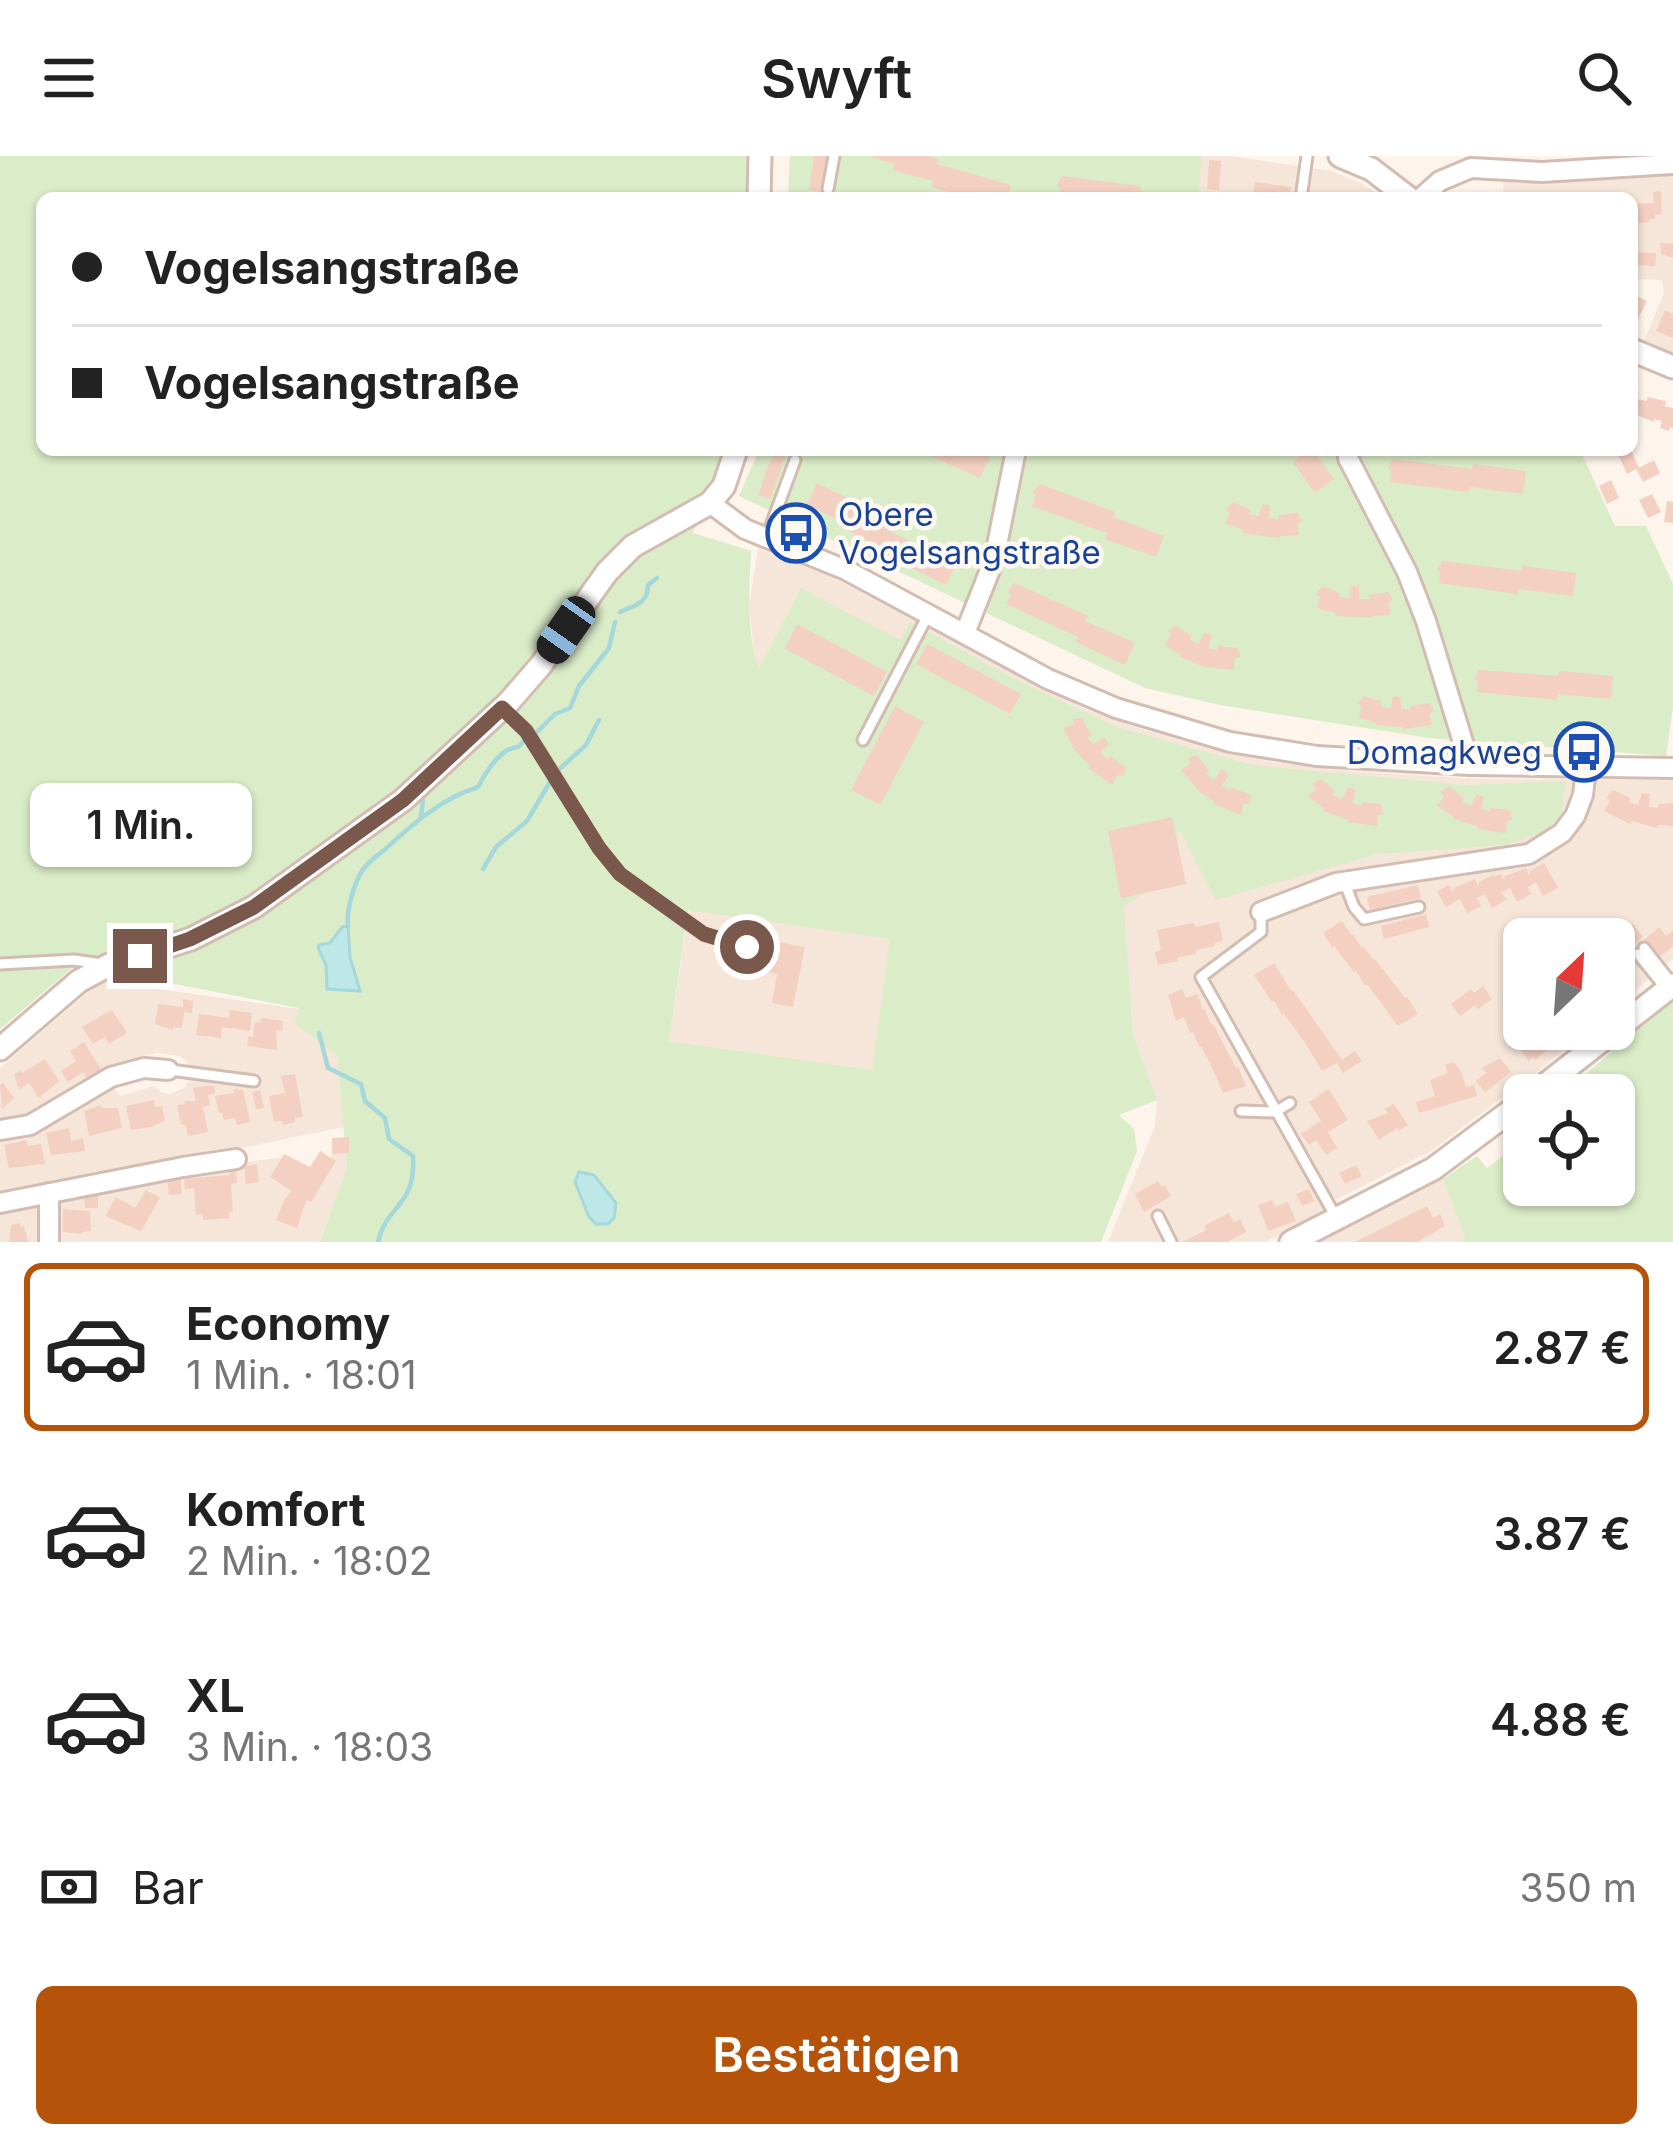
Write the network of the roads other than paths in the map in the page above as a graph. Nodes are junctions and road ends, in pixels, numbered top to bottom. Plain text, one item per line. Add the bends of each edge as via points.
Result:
1 (760, 156) edge
2 (833, 156) edge
3 (1307, 156) edge
4 (1340, 156) edge
5 (1372, 163) edge
6 (1673, 164) edge
7 (828, 189) dead end
8 (759, 192) edge
9 (1302, 192) edge
10 (1403, 192) edge
11 (1428, 192) edge
12 (1638, 352) edge
13 (1673, 367) edge
14 (734, 456) edge
15 (1015, 456) edge
16 (1352, 456) edge
17 (795, 460) dead end
18 (710, 503) junction
19 (766, 539) junction
20 (928, 615) junction
21 (965, 633) junction
22 (502, 708) junction
23 (863, 740) dead end
24 (1470, 765) junction
25 (1673, 768) edge
26 (1586, 769) junction
27 (1344, 881) junction
28 (1420, 907) dead end
29 (1261, 912) joint
30 (747, 947) dead end
31 (1641, 951) dead end
32 (0, 964) edge
33 (109, 965) junction
34 (1671, 987) edge
35 (0, 1049) edge
36 (167, 1070) joint
37 (1559, 1074) edge
38 (254, 1082) dead end
39 (1290, 1103) dead end
40 (1241, 1112) dead end
41 (1275, 1112) junction
42 (1503, 1117) edge
43 (0, 1130) edge
44 (236, 1159) dead end
45 (49, 1192) junction
46 (0, 1203) edge
47 (1158, 1216) dead end
48 (1332, 1229) edge
49 (50, 1242) edge
50 (1171, 1242) edge
51 (1291, 1242) edge

1 - 8 street
2 - 7 lane
3 - 9 lane
4 - 5 street
5 - 10 street
6 - 11 street via 1471,168
12 - 13 street
14 - 18 street
15 - 21 street via 994,560
16 - 24 street via 1426,621
17 - 19 lane
18 - 19 street
18 - 22 street via 633,546
19 - 20 street
20 - 21 street
20 - 23 lane
21 - 24 street via 1116,708 1230,742
22 - 30 lane via 526,731 620,874 704,934
22 - 33 street via 403,800 254,907
24 - 26 street
25 - 26 street
26 - 27 street via 1575,816 1529,854
27 - 28 lane via 1364,919
27 - 29 street
29 - 41 lane via 1261,932 1201,977
31 - 34 lane
32 - 33 lane
33 - 35 street
34 - 37 street
36 - 38 lane
36 - 43 street via 111,1077 30,1125
39 - 41 lane
40 - 41 lane
41 - 48 lane
42 - 48 street
44 - 45 street
45 - 46 street
45 - 49 street
47 - 50 lane
48 - 51 street

